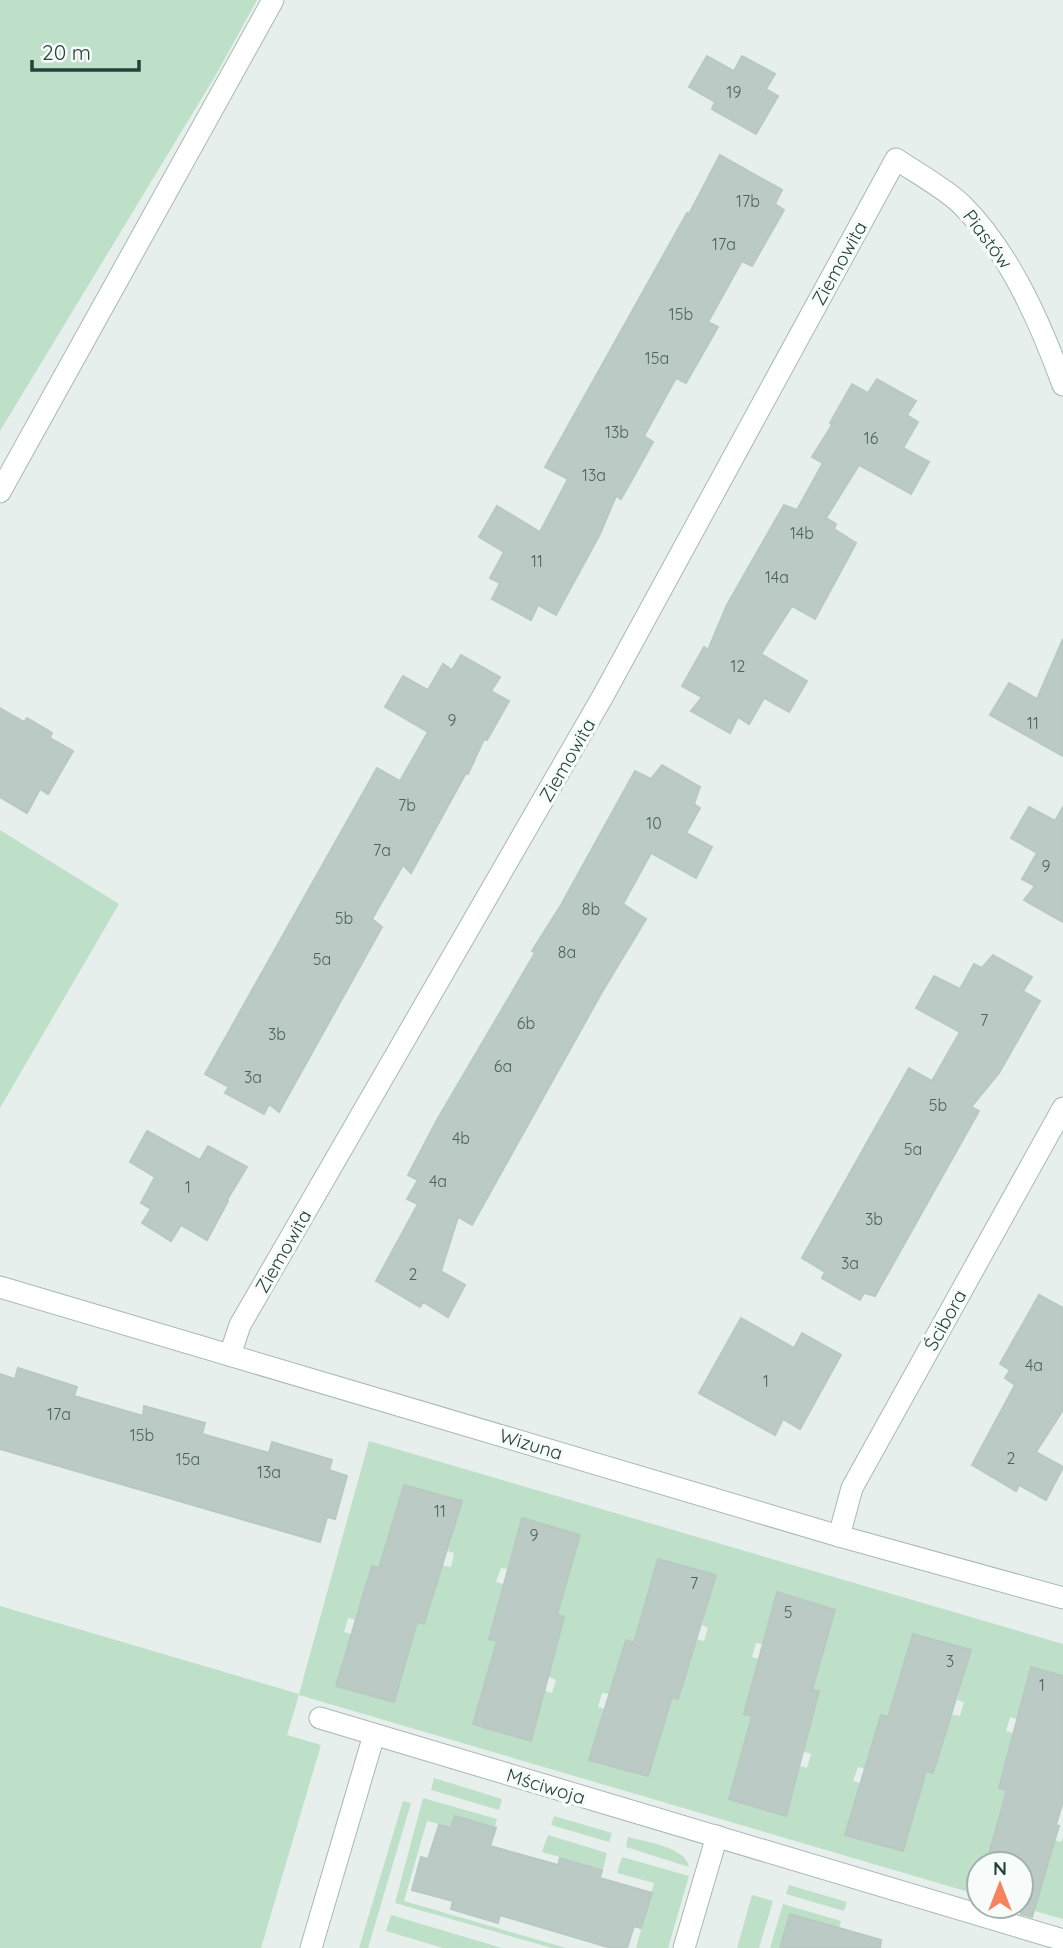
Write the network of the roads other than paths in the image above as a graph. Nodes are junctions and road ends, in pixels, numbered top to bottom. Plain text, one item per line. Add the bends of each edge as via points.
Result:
1 (274, 0) edge
2 (896, 159) joint
3 (1063, 386) edge
4 (0, 492) edge
5 (1063, 1108) edge
6 (0, 1287) edge
7 (230, 1355) junction
8 (839, 1536) junction
9 (1063, 1598) edge
10 (320, 1718) dead end
11 (374, 1734) junction
12 (718, 1836) junction
13 (1056, 1941) edge
14 (312, 1948) edge
15 (684, 1948) edge

1 - 4 street
2 - 3 street, Piastów via 961,204 1009,263
2 - 7 street, Ziemowita via 603,696 240,1325
5 - 8 street, Ścibora via 852,1488
6 - 7 street, Wizuna
7 - 8 street, Wizuna
8 - 9 street, Wizuna
10 - 11 street, Mściwoja
11 - 12 street, Mściwoja
11 - 14 street
12 - 13 street, Mściwoja
12 - 15 street

